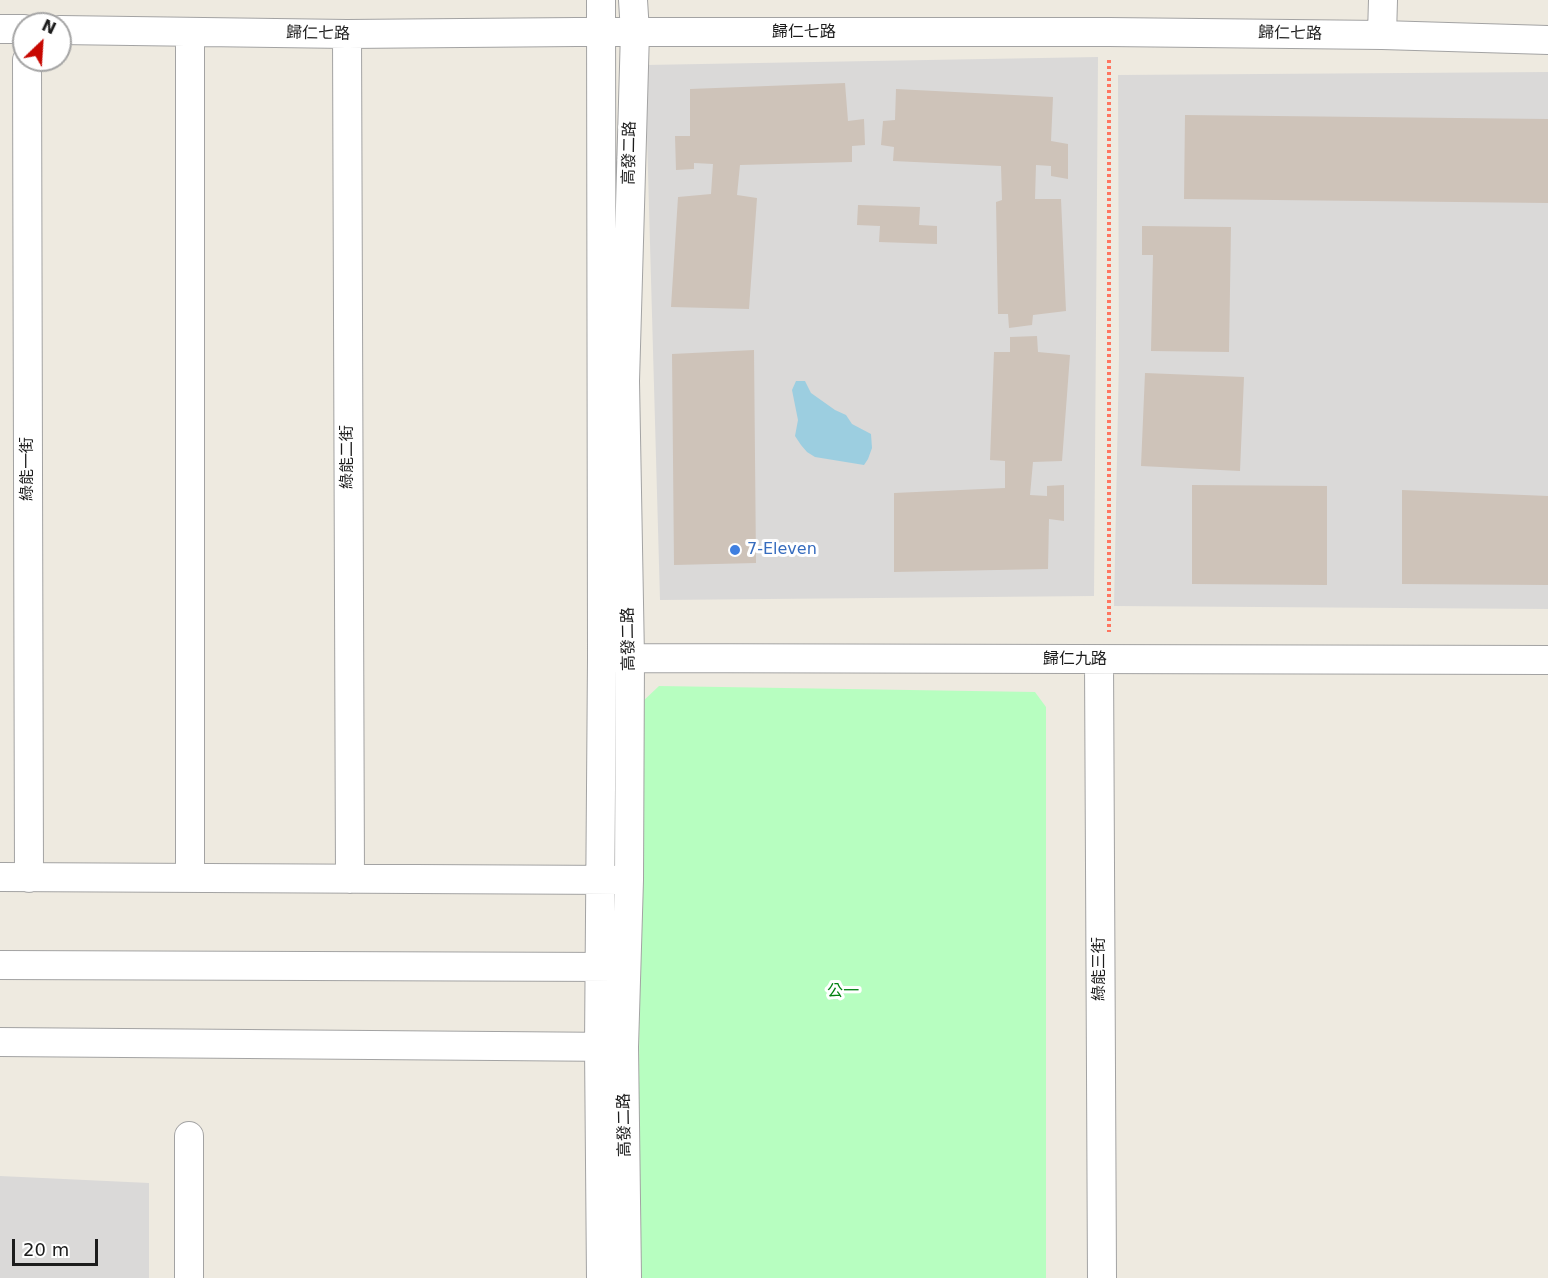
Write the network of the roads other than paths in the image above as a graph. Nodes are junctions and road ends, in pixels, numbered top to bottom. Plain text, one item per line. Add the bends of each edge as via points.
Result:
1 (601, 0) edge
2 (633, 0) edge
3 (1383, 0) edge
4 (72, 30) edge
5 (190, 32) junction
6 (600, 32) junction
7 (634, 32) junction
8 (347, 34) junction
9 (1382, 35) junction
10 (1548, 40) edge
11 (27, 72) edge
12 (1104, 649) junction
13 (602, 658) junction
14 (630, 658) junction
15 (1548, 660) edge
16 (0, 878) edge
17 (29, 878) junction
18 (190, 878) junction
19 (350, 879) junction
20 (615, 880) junction
21 (0, 965) edge
22 (614, 967) junction
23 (0, 1041) edge
24 (612, 1046) junction
25 (189, 1136) dead end
26 (189, 1278) edge
27 (601, 1278) edge
28 (627, 1278) edge
29 (1102, 1278) edge

1 - 6 street, 高發二路
2 - 7 street, 高發二路
3 - 9 street
4 - 5 street, 歸仁七路
5 - 8 street, 歸仁七路
5 - 18 street
6 - 7 street, 歸仁七路
6 - 8 street, 歸仁七路
6 - 13 street, 高發二路
7 - 9 street, 歸仁七路
7 - 14 street, 高發二路 via 625,381
8 - 19 street, 綠能二街
9 - 10 street, 歸仁七路
11 - 17 street, 綠能一街
12 - 14 street, 歸仁九路
12 - 15 street, 歸仁九路
12 - 29 street, 綠能三街
13 - 14 street, 歸仁九路
13 - 20 street, 高發二路
14 - 20 street, 高發二路
16 - 17 street
17 - 18 street
18 - 19 street
19 - 20 street
20 - 22 street, 高發二路
21 - 22 street
22 - 24 street, 高發二路
23 - 24 street
24 - 27 street, 高發二路
24 - 28 street, 高發二路
25 - 26 street

